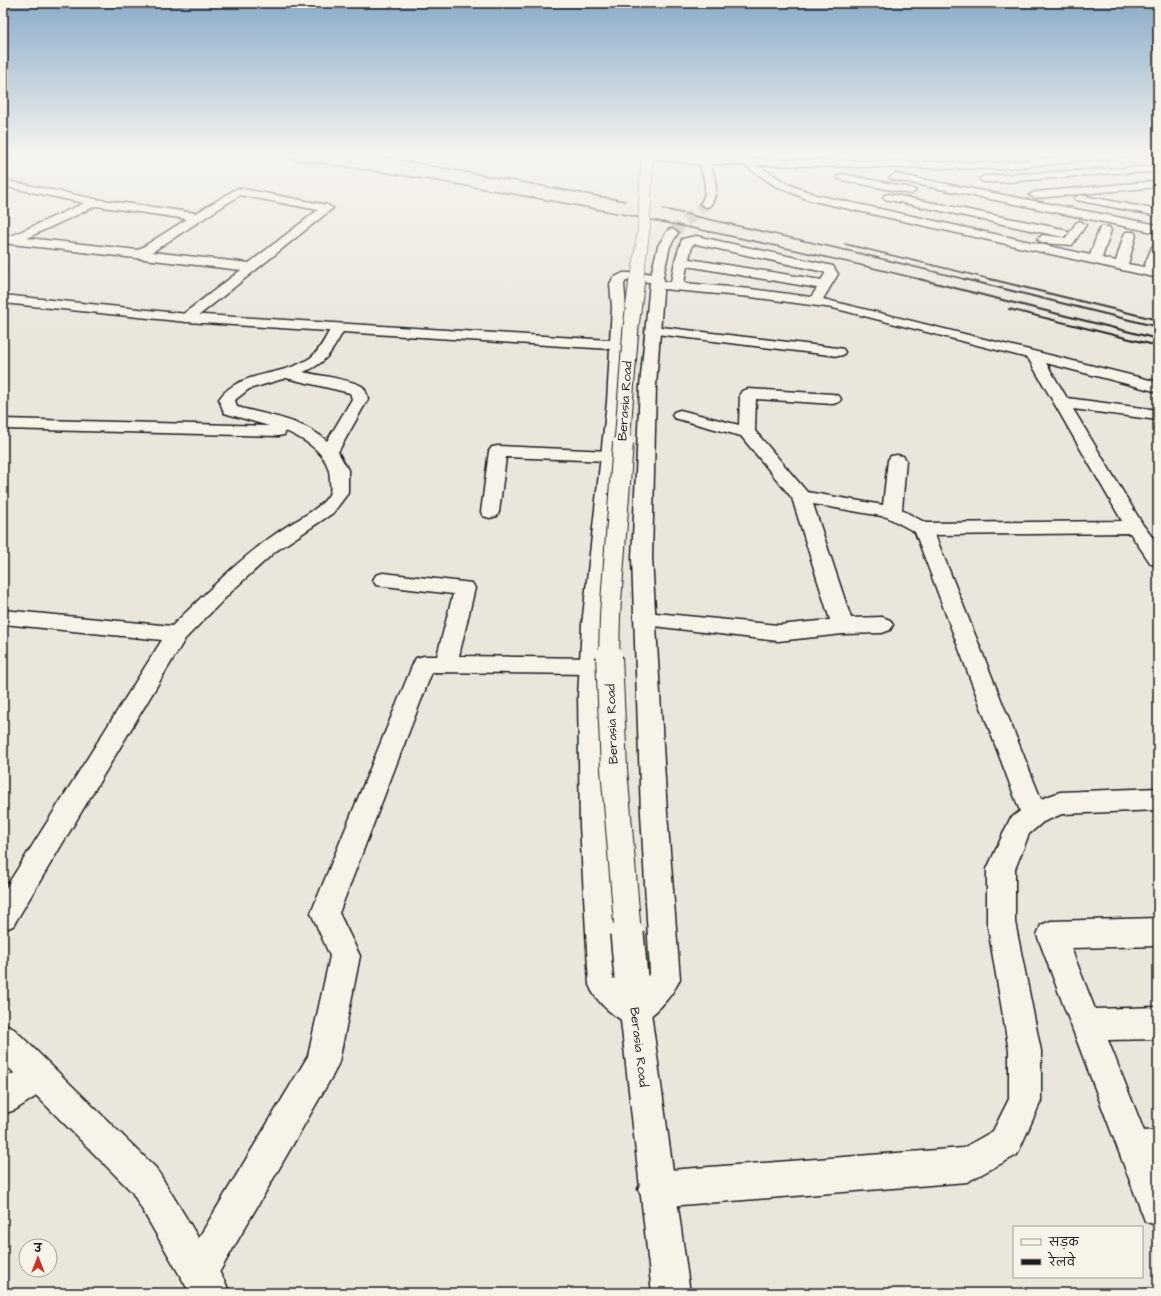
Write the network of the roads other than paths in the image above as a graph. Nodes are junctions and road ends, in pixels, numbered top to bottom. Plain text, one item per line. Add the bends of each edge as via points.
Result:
1 (67, 214) edge
2 (182, 214) edge
3 (203, 214) edge
4 (319, 214) edge
5 (646, 214) edge
6 (928, 214) edge
7 (941, 214) edge
8 (967, 214) edge
9 (1027, 214) edge
10 (1064, 214) edge
11 (1099, 214) edge
12 (1117, 214) edge
13 (199, 217) junction
14 (962, 221) junction
15 (1059, 221) junction
16 (1158, 221) edge
17 (1158, 229) edge
18 (1077, 230) junction
19 (1105, 230) junction
20 (672, 233) tunnel mouth
21 (1130, 235) junction
22 (6, 241) edge
23 (1158, 241) edge
24 (723, 246) junction
25 (1158, 247) edge
26 (139, 255) junction
27 (770, 256) junction
28 (1095, 259) junction
29 (681, 261) junction
30 (701, 265) junction
31 (1121, 265) junction
32 (251, 267) junction
33 (1154, 273) edge
34 (761, 274) junction
35 (657, 282) junction
36 (824, 285) junction
37 (677, 286) junction
38 (751, 293) junction
39 (3, 299) edge
40 (815, 301) junction
41 (187, 318) junction
42 (338, 328) junction
43 (653, 330) junction
44 (618, 345) junction
45 (838, 352) dead end
46 (1034, 356) junction
47 (284, 373) junction
48 (1158, 388) edge
49 (833, 399) dead end
50 (1060, 402) junction
51 (680, 415) dead end
52 (1157, 416) edge
53 (4, 426) edge
54 (302, 432) junction
55 (746, 432) junction
56 (329, 452) junction
57 (610, 456) junction
58 (897, 460) dead end
59 (801, 497) junction
60 (490, 512) dead end
61 (892, 512) junction
62 (1136, 527) junction
63 (923, 529) junction
64 (1158, 559) edge
65 (384, 580) dead end
66 (3, 617) edge
67 (645, 620) junction
68 (882, 625) dead end
69 (843, 626) junction
70 (177, 634) junction
71 (446, 663) junction
72 (592, 666) junction
73 (1158, 798) edge
74 (1034, 814) junction
75 (3, 917) edge
76 (1158, 932) edge
77 (634, 1011) junction
78 (1086, 1024) junction
79 (1158, 1024) edge
80 (3, 1040) edge
81 (39, 1076) junction
82 (3, 1098) edge
83 (1146, 1148) edge
84 (656, 1189) junction
85 (1158, 1208) edge
86 (205, 1283) edge
87 (671, 1293) edge

1 - 22 street
2 - 13 street
3 - 13 street
4 - 32 street
5 - 77 street, Berasia Road, bridge via 630,327 610,615 609,664 614,769
6 - 14 street
7 - 14 street
8 - 14 street
9 - 15 street
10 - 15 street
11 - 17 street
12 - 16 street
13 - 26 street
14 - 18 street
14 - 28 street
15 - 18 street
18 - 19 street
19 - 21 street
19 - 28 street
20 - 35 street via 664,246
21 - 23 street
21 - 31 street
22 - 26 street
24 - 27 street
24 - 29 street via 688,240
24 - 30 street
25 - 33 street
26 - 32 street
27 - 34 street
27 - 36 street via 828,269 832,274
28 - 31 street
29 - 30 street
29 - 37 street
30 - 34 street
31 - 33 street
32 - 41 street
34 - 36 street
34 - 38 street
35 - 37 street
35 - 43 street
35 - 44 street via 623,277 618,281
36 - 40 street
37 - 38 street
38 - 40 street
39 - 41 street
40 - 46 street
41 - 42 street
42 - 44 street
42 - 47 street via 316,361
43 - 45 street
43 - 67 street via 648,386 642,558
44 - 57 street
46 - 48 street
46 - 50 street
47 - 54 street via 242,386 227,399 230,410
47 - 56 street via 357,390 360,399
49 - 55 street via 748,394
50 - 52 street
50 - 62 street
51 - 55 street
53 - 54 street
54 - 56 street via 314,438
55 - 59 street
56 - 70 street via 339,470 339,493 326,509 269,547 228,582
57 - 60 street via 498,451
57 - 72 street via 593,625
58 - 61 street
59 - 61 street
59 - 69 street
61 - 63 street
62 - 63 street
62 - 64 street
63 - 74 street
65 - 71 street via 465,588
66 - 70 street
67 - 69 street via 778,633
67 - 77 street via 665,979
68 - 69 street
70 - 75 street
71 - 72 street
71 - 86 street via 424,664 326,913 344,956 323,1062
72 - 77 street via 590,751 604,985
73 - 74 street via 1060,803
74 - 84 street via 1019,827 1001,869 1002,922 1025,1051 1025,1101 1005,1143 967,1165
76 - 78 street via 1051,935
77 - 84 street, Berasia Road
78 - 79 street
78 - 83 street
80 - 81 street
81 - 82 street
81 - 86 street via 144,1180
83 - 85 street
84 - 87 street, Berasia Road

